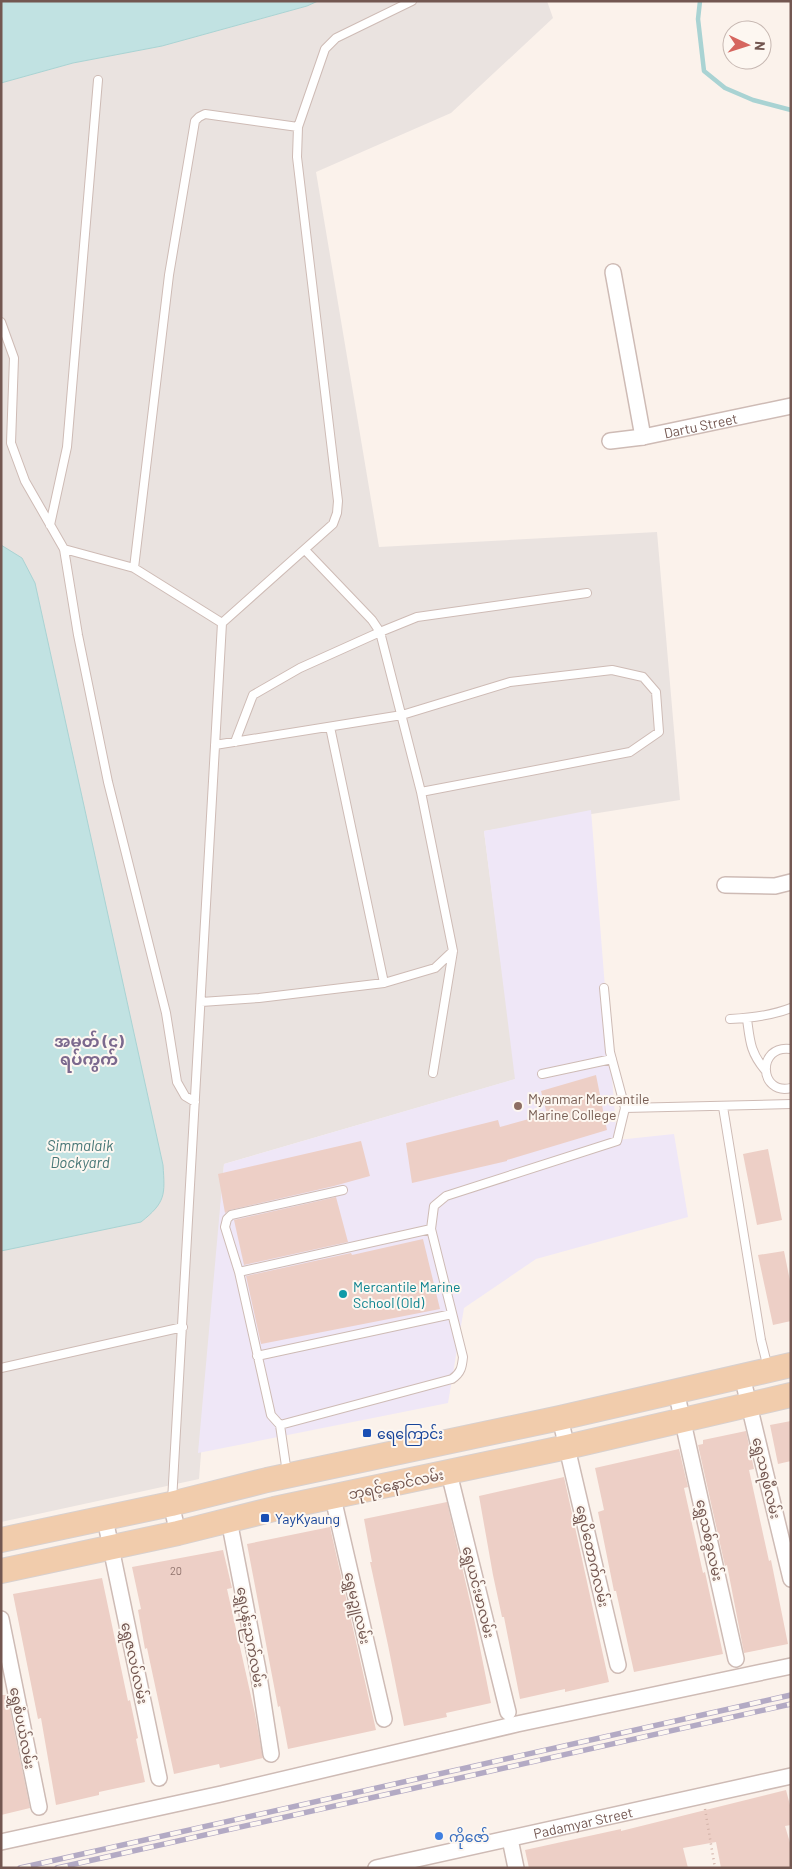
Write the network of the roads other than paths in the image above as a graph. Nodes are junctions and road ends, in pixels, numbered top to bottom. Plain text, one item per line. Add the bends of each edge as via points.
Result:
1 (412, 1) edge
2 (98, 80) dead end
3 (298, 128) junction
4 (613, 272) dead end
5 (1, 322) edge
6 (791, 406) edge
7 (643, 437) junction
8 (610, 441) dead end
9 (50, 525) junction
10 (64, 550) junction
11 (305, 550) junction
12 (134, 568) junction
13 (587, 592) dead end
14 (222, 623) junction
15 (380, 632) junction
16 (402, 715) junction
17 (330, 726) junction
18 (235, 742) junction
19 (215, 745) junction
20 (421, 792) junction
21 (791, 882) edge
22 (726, 885) dead end
23 (453, 951) junction
24 (384, 984) junction
25 (604, 988) dead end
26 (201, 1002) junction
27 (791, 1008) edge
28 (747, 1018) junction
29 (730, 1020) dead end
30 (791, 1049) edge
31 (612, 1059) junction
32 (765, 1070) junction
33 (433, 1073) dead end
34 (542, 1074) dead end
35 (791, 1088) edge
36 (195, 1102) junction
37 (791, 1104) edge
38 (724, 1107) junction
39 (626, 1108) junction
40 (343, 1190) dead end
41 (431, 1229) junction
42 (239, 1272) junction
43 (452, 1314) junction
44 (183, 1327) junction
45 (256, 1356) junction
46 (1, 1368) edge
47 (780, 1368) edge
48 (742, 1376) junction
49 (676, 1392) junction
50 (791, 1395) edge
51 (750, 1405) junction
52 (560, 1418) junction
53 (684, 1421) junction
54 (280, 1425) junction
55 (567, 1447) junction
56 (449, 1473) junction
57 (287, 1476) junction
58 (333, 1498) junction
59 (171, 1504) junction
60 (105, 1519) junction
61 (229, 1520) junction
62 (178, 1533) junction
63 (1, 1540) edge
64 (111, 1547) junction
65 (1, 1571) edge
66 (791, 1579) edge
67 (1, 1619) edge
68 (736, 1660) dead end
69 (618, 1666) dead end
70 (791, 1666) edge
71 (508, 1712) dead end
72 (384, 1718) dead end
73 (271, 1754) dead end
74 (791, 1776) edge
75 (159, 1778) dead end
76 (40, 1807) dead end
77 (510, 1839) junction
78 (1, 1842) edge
79 (376, 1868) edge
80 (516, 1868) edge

1 - 3 lane via 336,38 325,49
2 - 9 lane via 67,448
3 - 11 lane via 297,157 338,501 334,524
3 - 12 lane via 205,114 195,121 169,275
4 - 7 street
5 - 9 lane via 14,358 11,443 25,481
6 - 7 street, Dartu Street
7 - 8 street, Dartu Street
9 - 10 lane
10 - 12 lane
10 - 36 lane via 108,782 166,1013 177,1082 185,1096
11 - 14 lane
11 - 15 lane
12 - 14 lane
13 - 15 lane via 417,617
14 - 19 lane
15 - 16 lane
15 - 18 lane via 300,668 253,695
16 - 17 lane
16 - 20 lane
16 - 20 lane via 510,682 612,670 643,677 656,692 660,732 630,752
17 - 18 lane
17 - 24 lane
18 - 19 lane
19 - 26 lane
20 - 23 lane
21 - 22 street via 775,886
23 - 24 lane via 436,968
23 - 33 lane
24 - 26 lane
25 - 31 lane
26 - 36 lane
27 - 28 lane
28 - 29 lane
28 - 32 lane via 751,1046
30 - 32 lane via 777,1050 770,1055
31 - 34 lane
31 - 39 lane
32 - 35 lane via 772,1084
36 - 44 lane
37 - 38 lane
38 - 39 lane
38 - 47 lane via 761,1340
39 - 41 lane via 617,1141 446,1196 434,1206
40 - 42 lane via 231,1215 226,1219 226,1227
41 - 42 lane
41 - 43 lane
42 - 45 lane
43 - 45 lane
43 - 54 lane via 462,1357 459,1375
44 - 46 lane
44 - 59 lane
45 - 54 lane via 271,1416
47 - 48 main road
48 - 49 main road
48 - 51 street, ရွှေသရဖီလမ်း
49 - 52 main road
49 - 53 street, ရွှေသစ်ခွလမ်း
50 - 51 main road, ဘုရင့်နောင်လမ်း
51 - 53 main road, ဘုရင့်နောင်လမ်း
51 - 66 street, ရွှေသရဖီလမ်း
52 - 55 street, ရွှေပိတောက်လမ်း
52 - 57 main road
53 - 55 main road, ဘုရင့်နောင်လမ်း
53 - 68 street, ရွှေသစ်ခွလမ်း
54 - 57 lane
55 - 56 main road, ဘုရင့်နောင်လမ်း
55 - 69 street, ရွှေပိတောက်လမ်း
56 - 58 main road, ဘုရင့်နောင်လမ်း
56 - 71 street, ရွှေယင်းမာလမ်း
57 - 59 main road
58 - 61 main road, ဘုရင့်နောင်လမ်း
58 - 72 street, ရွှေမဉ္ဇူလမ်း
59 - 60 main road
59 - 62 street
60 - 63 main road
60 - 64 street, ရွှေဇလပ်လမ်း
61 - 62 main road, ဘုရင့်နောင်လမ်း
61 - 73 street, ရွှေပုန်းညက်လမ်း
62 - 64 main road, ဘုရင့်နောင်လမ်း
64 - 65 main road, ဘုရင့်နောင်လမ်း
64 - 75 street, ရွှေဇလပ်လမ်း
67 - 76 street, ရွှေစံပယ်လမ်း
70 - 78 street via 517,1724
74 - 77 street, Padamyar Street
77 - 79 street, Padamyar Street
77 - 80 street

